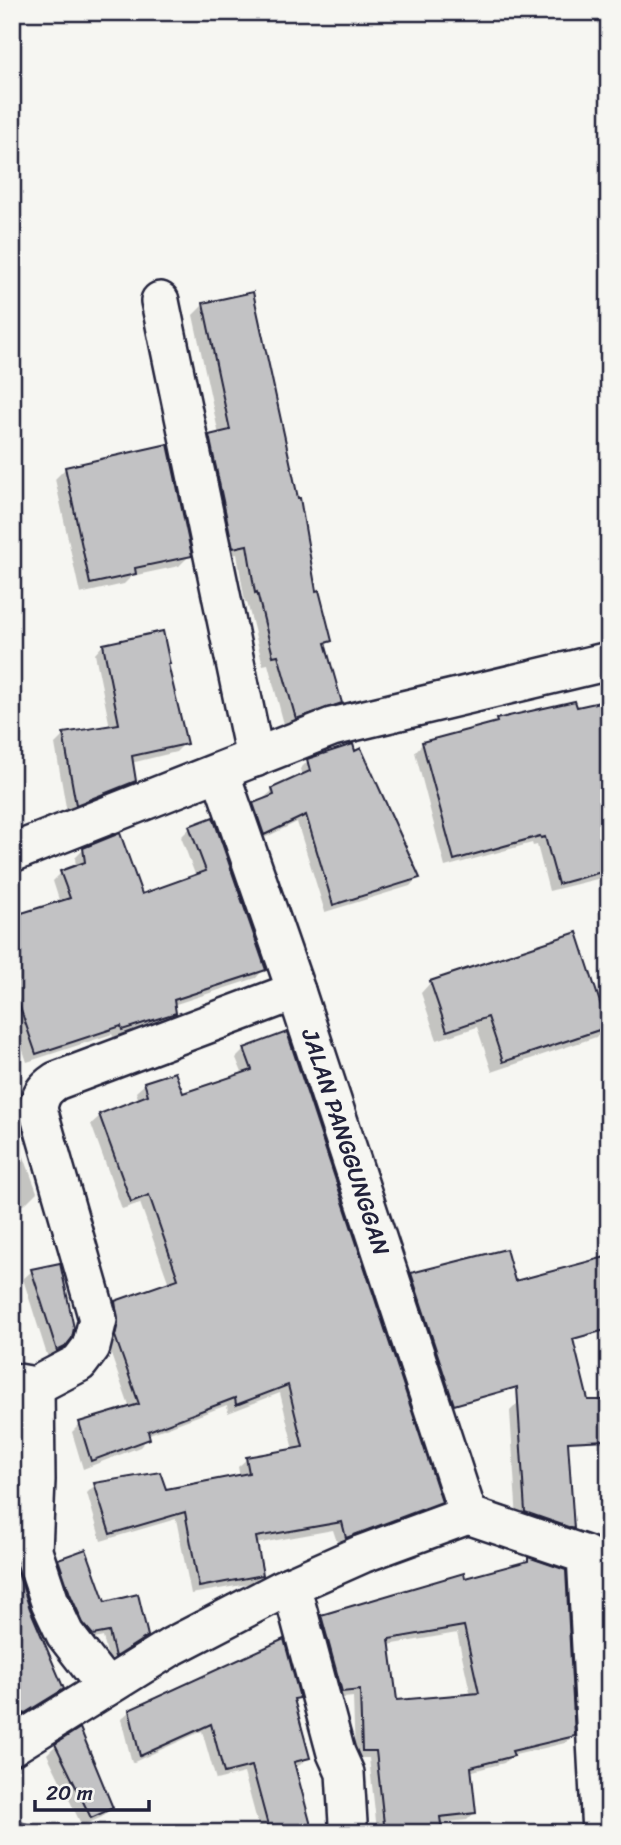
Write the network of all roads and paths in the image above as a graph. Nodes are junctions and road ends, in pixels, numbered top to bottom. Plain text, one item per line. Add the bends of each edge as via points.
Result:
1 (160, 301) dead end
2 (609, 661) edge
3 (255, 758) junction
4 (220, 772) junction
5 (12, 853) edge
6 (296, 991) junction
7 (24, 1384) edge
8 (468, 1515) junction
9 (597, 1554) edge
10 (291, 1585) junction
11 (106, 1687) junction
12 (12, 1746) edge
13 (348, 1823) dead end
14 (601, 1833) edge

1 - 3 street
2 - 3 street via 332,727
3 - 4 street
4 - 5 street
4 - 6 street, JALAN PANGGUNGGAN
6 - 7 street via 45,1088 38,1109 97,1319 91,1347 79,1363
6 - 8 street, JALAN PANGGUNGGAN
7 - 11 street via 36,1480 33,1551 65,1633
8 - 9 street
8 - 10 street
9 - 14 street
10 - 11 street via 171,1647
10 - 13 street via 345,1773
11 - 12 street

